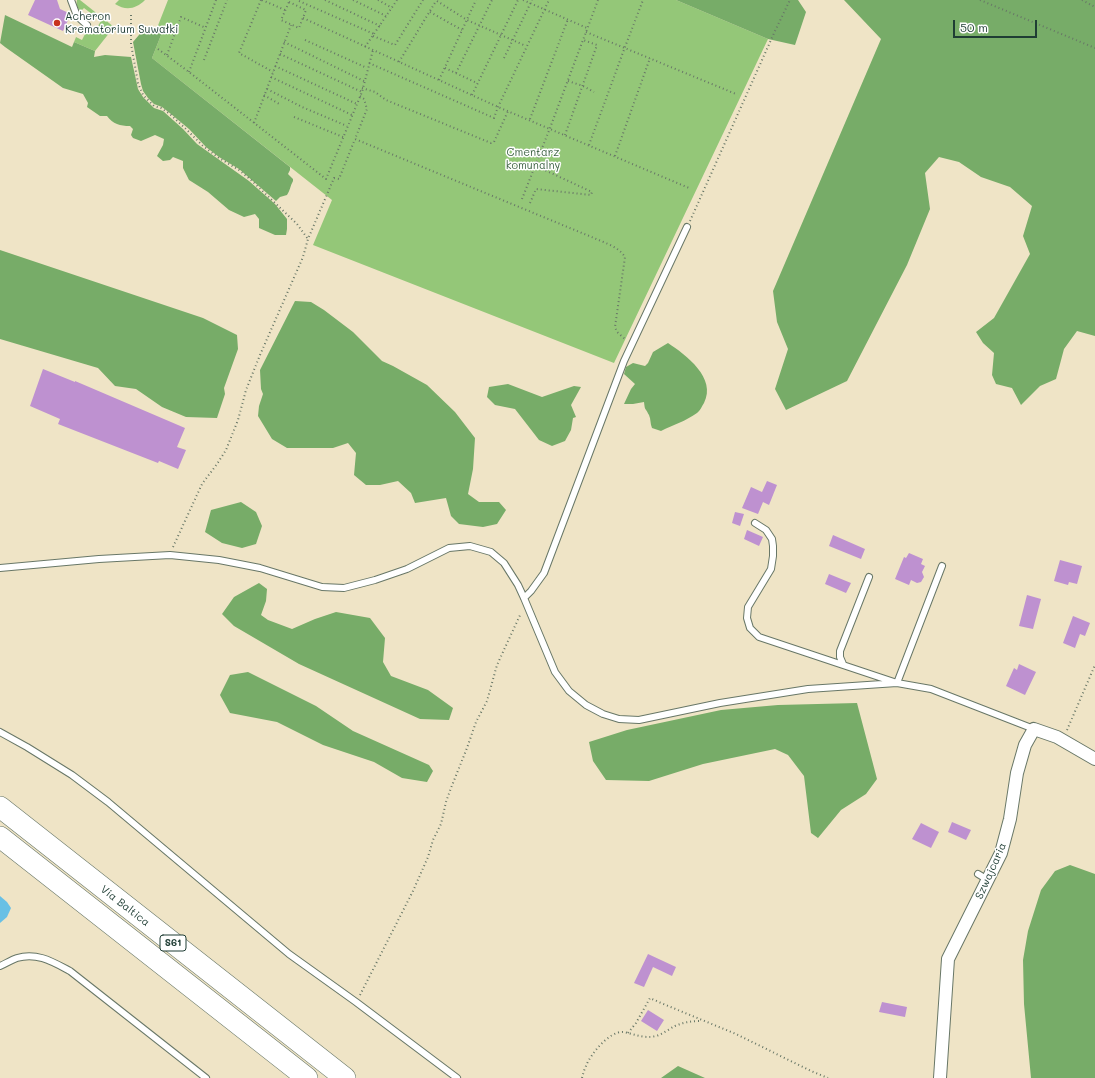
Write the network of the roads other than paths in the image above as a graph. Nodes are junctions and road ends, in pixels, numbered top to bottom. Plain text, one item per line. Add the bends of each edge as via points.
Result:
1 (71, 0) edge
2 (87, 25) dead end
3 (687, 227) road end
4 (755, 523) dead end
5 (942, 566) dead end
6 (0, 568) edge
7 (869, 577) dead end
8 (524, 598) junction
9 (843, 664) junction
10 (897, 683) junction
11 (1034, 729) junction
12 (0, 732) edge
13 (1095, 759) edge
14 (0, 808) edge
15 (0, 837) edge
16 (0, 966) edge
17 (206, 1078) edge
18 (307, 1078) edge
19 (345, 1078) edge
20 (457, 1078) edge
21 (940, 1078) edge

1 - 2 lane via 77,16
3 - 8 lane via 624,361 544,573
4 - 9 lane via 766,530 772,539 773,556 771,569 748,607 747,618 750,628 759,637
5 - 10 lane
6 - 8 lane via 170,555 219,560 260,568 322,587 344,588 407,569 449,548 470,546 491,552 504,563
7 - 9 lane via 840,650
8 - 10 lane via 555,672 569,691 586,705 619,719 639,720 720,703 808,689
9 - 10 lane
10 - 11 lane via 931,688
11 - 13 street via 1063,740
11 - 21 street, Szwajcaria via 1025,745 1017,773 1010,819 1001,853 983,877 948,959
12 - 20 lane via 72,775 108,802 289,954
14 - 19 highway, Via Baltica / S61
15 - 18 highway, Via Baltica / S61
16 - 17 lane via 17,958 34,956 51,960 70,970

